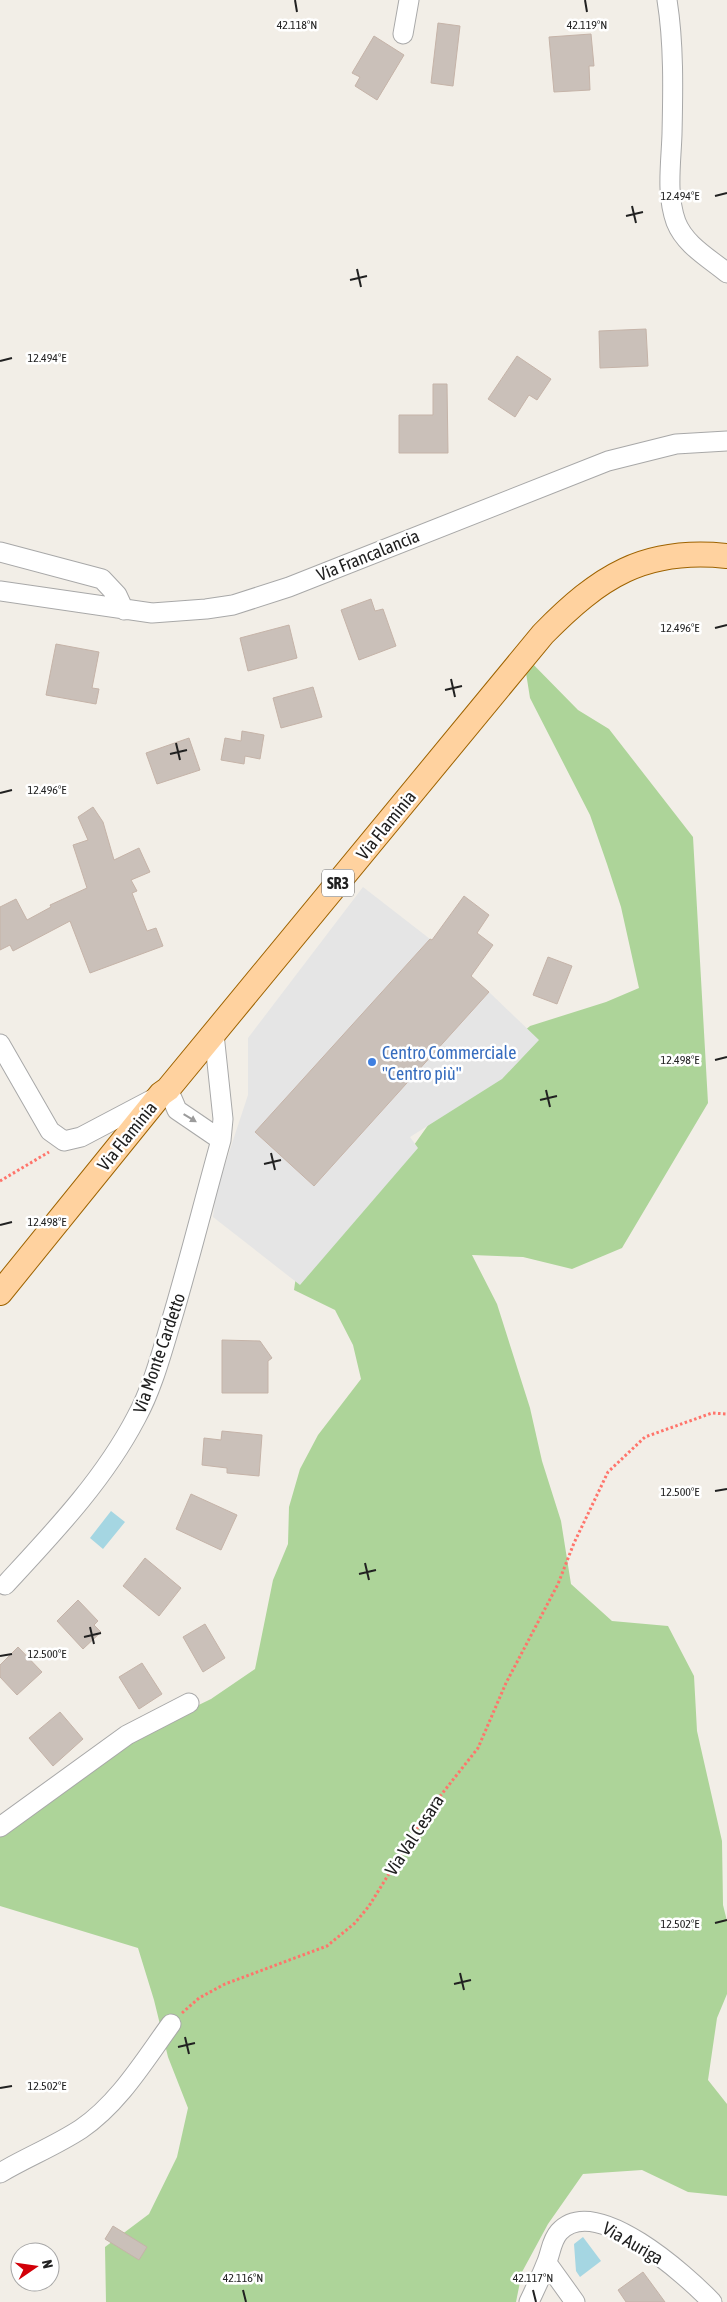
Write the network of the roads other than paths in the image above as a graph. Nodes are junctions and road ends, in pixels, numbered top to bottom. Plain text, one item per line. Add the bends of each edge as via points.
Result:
1 (409, 0) edge
2 (667, 0) edge
3 (403, 34) dead end
4 (727, 273) edge
5 (727, 441) edge
6 (0, 552) edge
7 (727, 556) edge
8 (0, 591) edge
9 (124, 610) junction
10 (214, 1034) junction
11 (0, 1044) edge
12 (193, 1060) junction
13 (218, 1073) junction
14 (165, 1092) junction
15 (221, 1140) junction
16 (0, 1293) edge
17 (5, 1585) dead end
18 (189, 1704) dead end
19 (0, 1827) edge
20 (171, 2024) road end
21 (0, 2173) edge
22 (547, 2263) junction
23 (529, 2302) edge
24 (575, 2302) edge
25 (712, 2302) edge

1 - 3 street
2 - 4 street via 672,123 669,193 677,223 689,243
5 - 9 street, Via Francalancia via 676,444 608,461 289,587 233,605 166,612
6 - 9 street via 102,579 117,595
7 - 10 main road, Via Flaminia / SR3 via 680,554 645,560 613,574 570,607 543,634
8 - 9 street, Via Francalancia
10 - 12 main road, Via Flaminia / SR3
10 - 13 street, Via Monte Cardetto
11 - 14 street via 50,1131 58,1138 70,1140 81,1137
12 - 13 street via 209,1063
12 - 14 main road, Via Flaminia / SR3
13 - 15 street, Via Monte Cardetto via 223,1119
14 -> 15 street via 177,1110
14 - 16 main road, Via Flaminia / SR3
15 - 17 street, Via Monte Cardetto via 170,1326 137,1416 110,1461 70,1513
18 - 19 street via 127,1735
20 - 21 street via 122,2090 94,2119 58,2143
22 - 23 street, Via Auriga
22 - 24 street
22 - 25 street, Via Auriga via 555,2237 564,2228 577,2222 599,2223 654,2252

